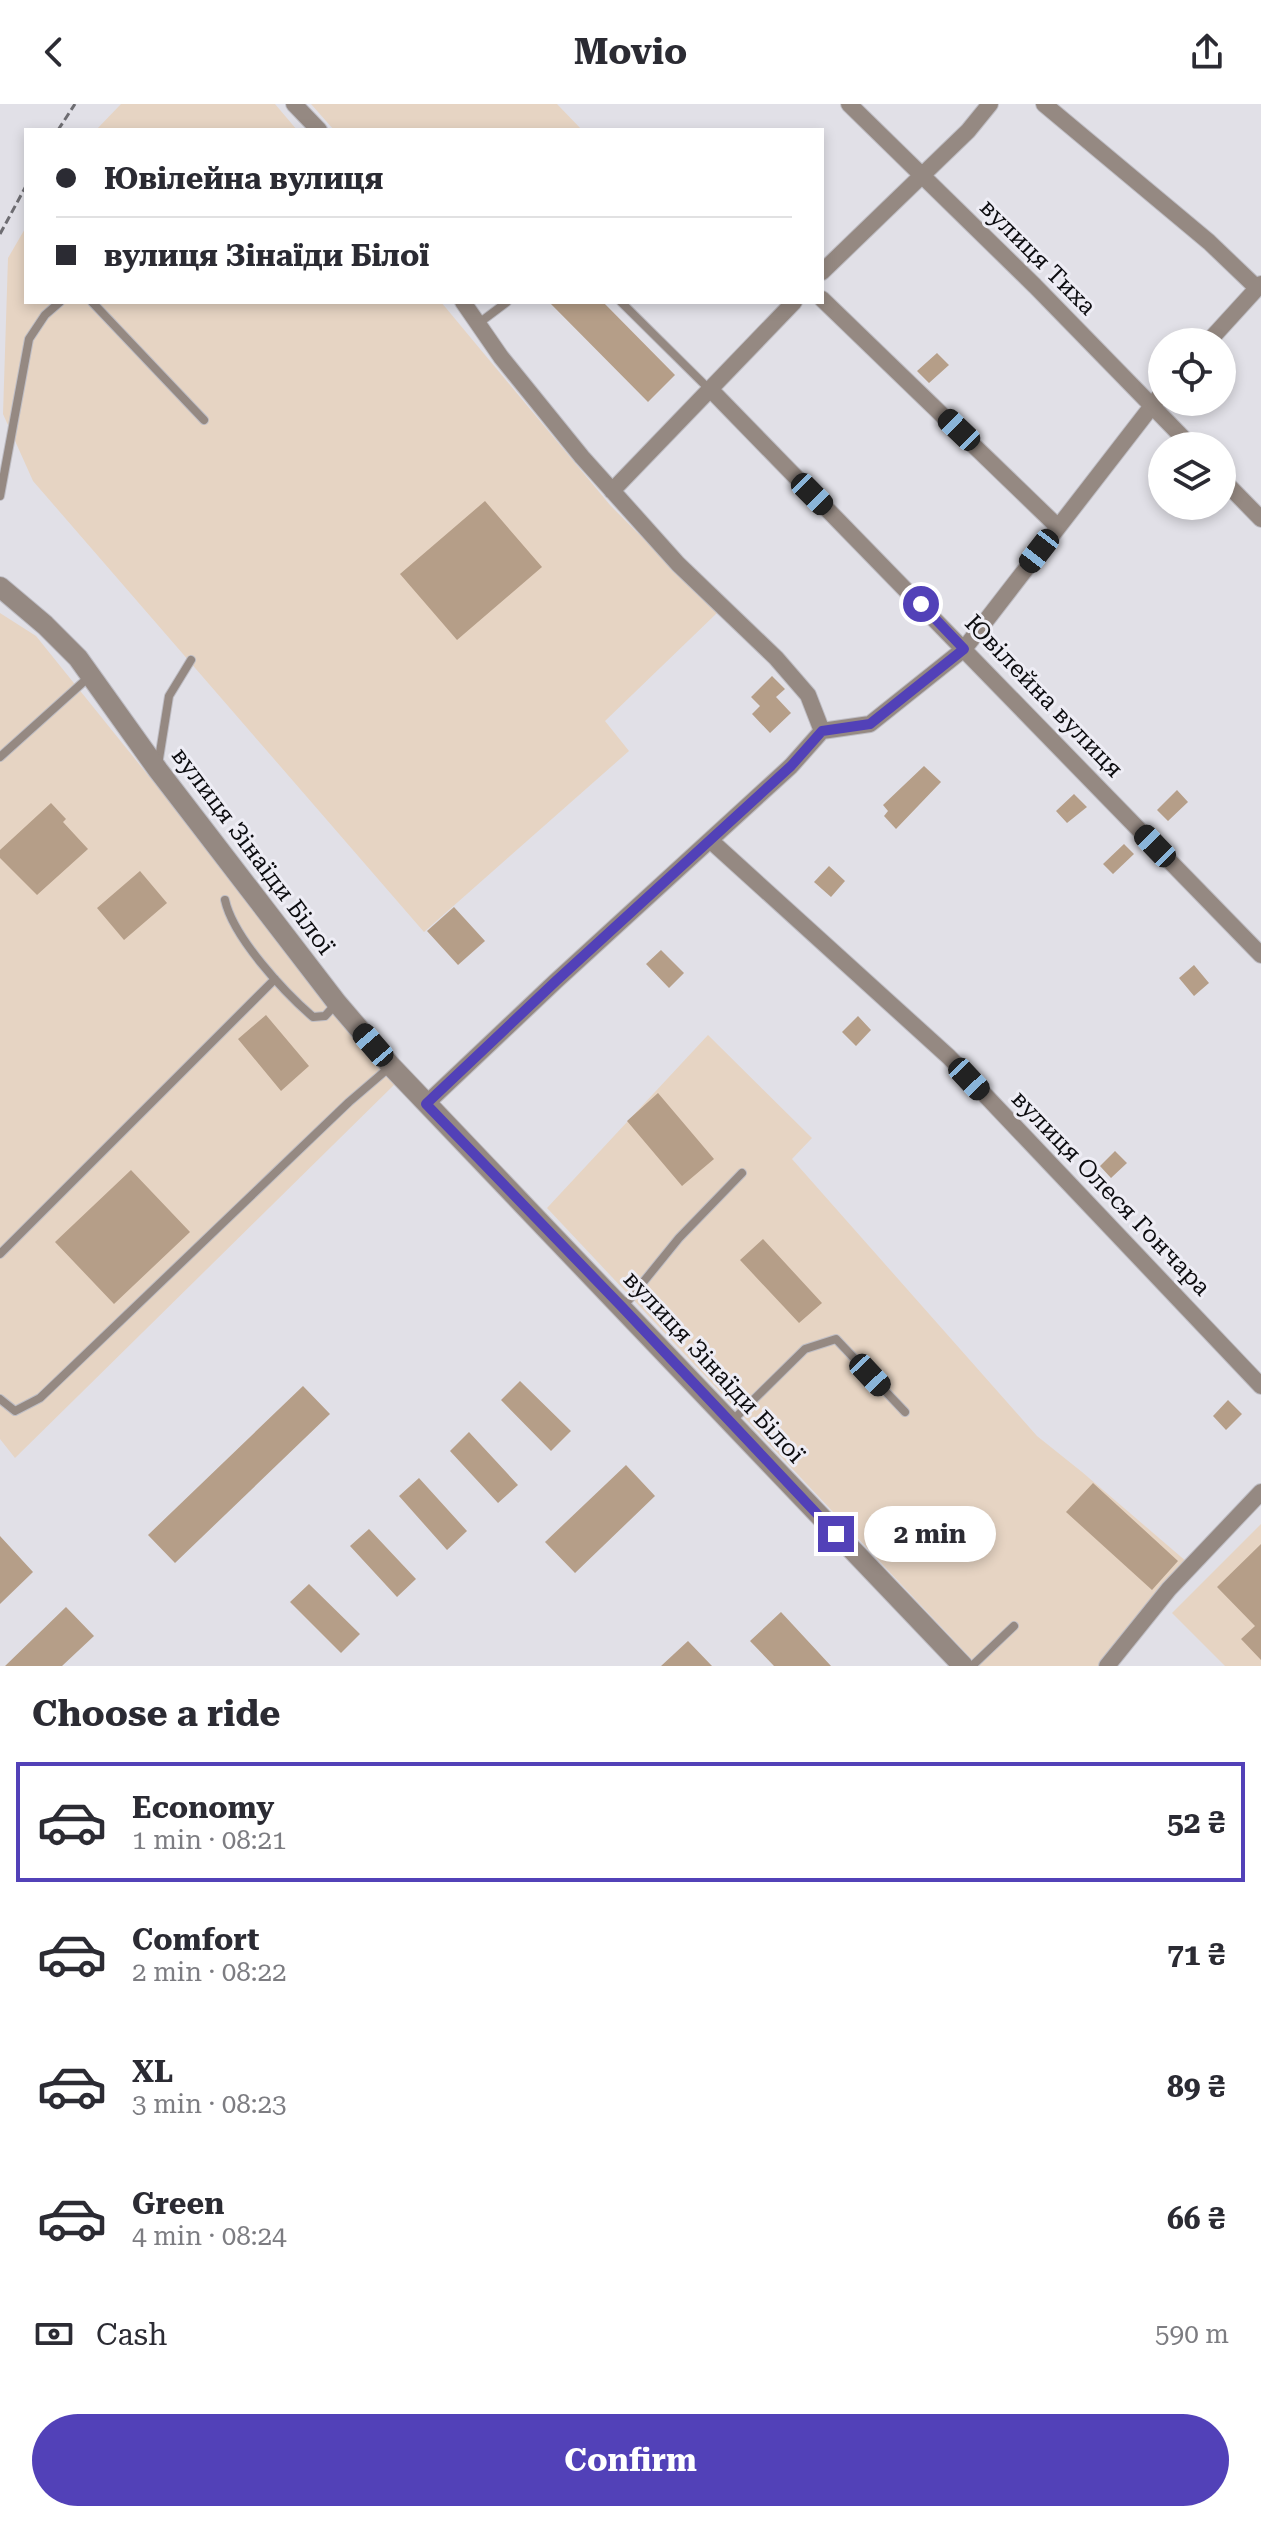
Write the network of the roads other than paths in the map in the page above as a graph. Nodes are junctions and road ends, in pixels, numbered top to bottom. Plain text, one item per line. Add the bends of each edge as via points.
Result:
1 (294, 104) edge
2 (849, 104) edge
3 (990, 104) edge
4 (1044, 104) edge
5 (317, 128) edge
6 (920, 176) junction
7 (824, 270) edge
8 (1259, 286) edge
9 (824, 301) edge
10 (58, 304) edge
11 (94, 304) edge
12 (465, 304) edge
13 (504, 304) edge
14 (623, 304) edge
15 (792, 304) edge
16 (479, 323) junction
17 (1221, 328) edge
18 (711, 390) junction
19 (1148, 391) edge
20 (1148, 411) edge
21 (204, 420) dead end
22 (612, 491) junction
23 (1236, 493) edge
24 (0, 496) edge
25 (1261, 519) edge
26 (1058, 527) junction
27 (0, 587) edge
28 (964, 649) junction
29 (191, 660) dead end
30 (90, 676) junction
31 (822, 731) junction
32 (0, 757) edge
33 (158, 770) junction
34 (711, 841) junction
35 (225, 900) dead end
36 (1261, 955) edge
37 (275, 979) junction
38 (337, 1003) junction
39 (391, 1066) junction
40 (426, 1104) junction
41 (742, 1173) dead end
42 (0, 1254) edge
43 (622, 1307) junction
44 (1261, 1386) edge
45 (0, 1399) edge
46 (905, 1412) dead end
47 (730, 1423) junction
48 (1261, 1492) edge
49 (1014, 1626) dead end
50 (963, 1666) edge
51 (972, 1666) edge
52 (1107, 1666) edge

1 - 5 street
2 - 6 street, вулиця Тиха
3 - 6 street
4 - 8 street
6 - 7 street
6 - 19 street, вулиця Тиха
8 - 17 street
9 - 26 street
10 - 24 lane via 29,339
11 - 21 lane
12 - 16 street
13 - 16 lane
14 - 18 lane, Ювілейна вулиця
15 - 18 street
16 - 22 street
18 - 22 street
18 - 28 street, Ювілейна вулиця
20 - 26 street
22 - 31 street via 678,564 776,658 808,695
23 - 25 street
26 - 28 street
27 - 30 street, вулиця Зінаїди Білої via 45,625
28 - 31 street via 870,724
28 - 36 street, Ювілейна вулиця
29 - 33 lane via 169,696
30 - 32 lane
30 - 33 street, вулиця Зінаїди Білої
31 - 34 street
33 - 38 street, вулиця Зінаїди Білої
34 - 40 street
34 - 44 street, вулиця Олеся Гончара via 949,1057
35 - 37 lane via 240,934
37 - 38 lane via 313,1017 325,1016
37 - 42 lane
38 - 39 street, вулиця Зінаїди Білої
39 - 40 street, вулиця Зінаїди Білої
39 - 45 lane via 40,1398 15,1411
40 - 43 street, вулиця Зінаїди Білої
41 - 43 lane
43 - 47 street, вулиця Зінаїди Білої
46 - 47 lane via 836,1339 805,1349
47 - 50 street, вулиця Зінаїди Білої
48 - 52 street via 1169,1589
49 - 51 lane

